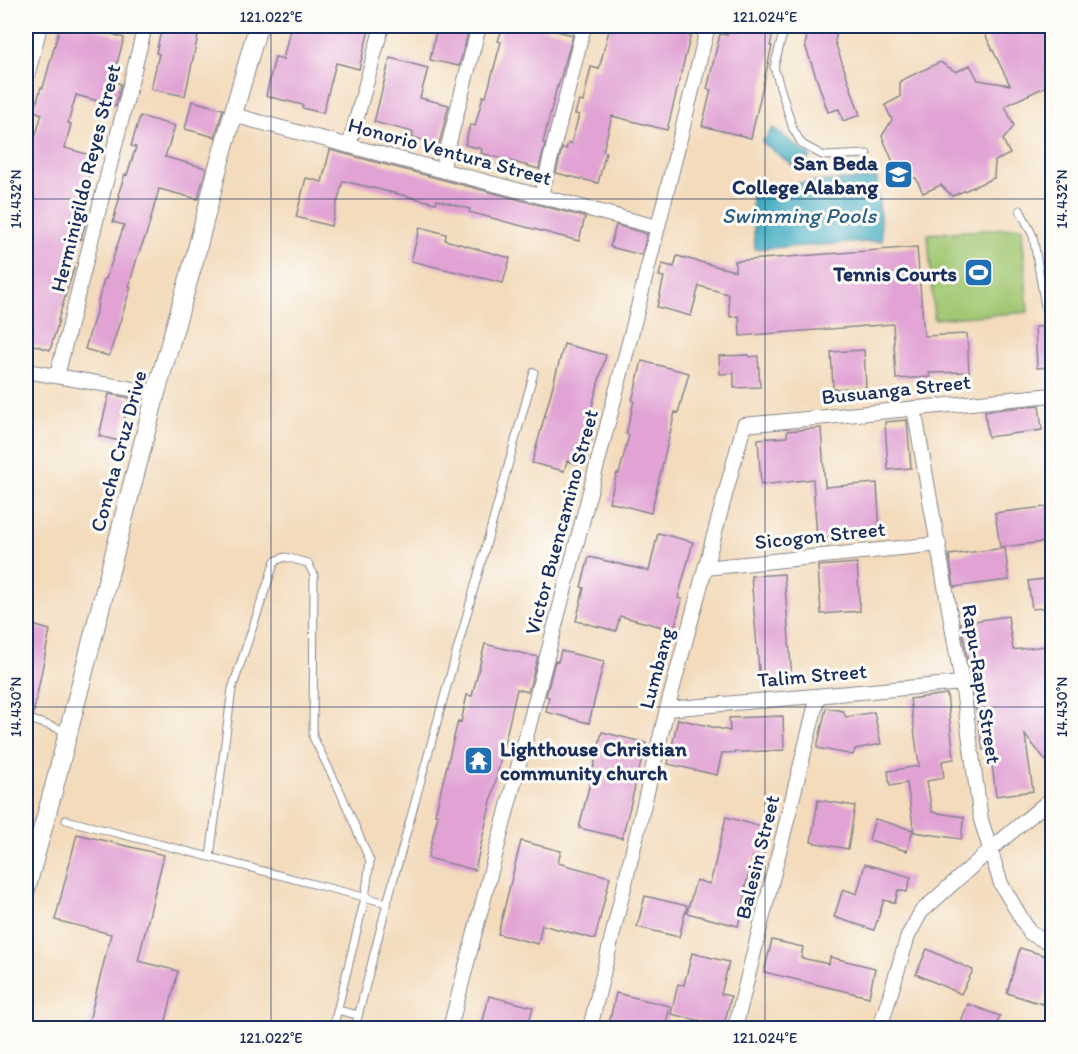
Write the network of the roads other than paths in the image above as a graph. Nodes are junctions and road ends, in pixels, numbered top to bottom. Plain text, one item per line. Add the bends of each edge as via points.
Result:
1 (40, 26) edge
2 (145, 26) edge
3 (258, 26) edge
4 (382, 26) edge
5 (479, 26) edge
6 (584, 26) edge
7 (708, 26) edge
8 (785, 26) edge
9 (26, 81) edge
10 (233, 115) junction
11 (349, 146) junction
12 (867, 154) dead end
13 (442, 170) junction
14 (540, 196) junction
15 (1020, 210) dead end
16 (657, 227) junction
17 (1046, 312) dead end
18 (26, 370) edge
19 (534, 372) dead end
20 (57, 376) junction
21 (156, 393) junction
22 (1052, 398) edge
23 (914, 408) junction
24 (744, 425) joint
25 (939, 544) junction
26 (705, 568) junction
27 (962, 683) junction
28 (818, 696) junction
29 (667, 709) junction
30 (26, 718) edge
31 (67, 731) junction
32 (1053, 798) edge
33 (66, 820) dead end
34 (990, 850) junction
35 (210, 857) junction
36 (26, 889) edge
37 (365, 897) junction
38 (387, 903) junction
39 (1053, 943) edge
40 (337, 1010) junction
41 (358, 1016) junction
42 (333, 1029) edge
43 (355, 1029) edge
44 (450, 1029) edge
45 (590, 1029) edge
46 (735, 1029) edge
47 (880, 1029) edge

1 - 9 street
2 - 20 street, Herminigildo Reyes Street
3 - 10 street, Concha Cruz Drive
4 - 11 street
5 - 13 street
6 - 14 street
7 - 16 street, Victor Buencamino Street
8 - 12 lane via 774,67 793,129 802,144 824,156
10 - 11 street, Honorio Ventura Street
10 - 21 street, Concha Cruz Drive
11 - 13 street, Honorio Ventura Street
13 - 14 street, Honorio Ventura Street
14 - 16 street, Honorio Ventura Street
15 - 17 lane via 1033,236
16 - 44 street, Victor Buencamino Street
18 - 20 street
19 - 38 lane
20 - 21 street
21 - 31 street, Concha Cruz Drive
22 - 23 street, Busuanga Street
23 - 24 street, Busuanga Street
23 - 25 street, Rapu-Rapu Street
24 - 26 street, Lumbang
25 - 26 street, Sicogon Street
25 - 27 street, Rapu-Rapu Street
26 - 29 street, Lumbang
27 - 28 street, Talim Street
27 - 34 street, Rapu-Rapu Street via 981,820
28 - 29 street, Talim Street
28 - 46 street, Balesin Street
29 - 45 street, Lumbang
30 - 31 lane
31 - 36 street, Concha Cruz Drive
32 - 34 street
33 - 35 lane
34 - 39 street, Rapu-Rapu Street via 1001,884 1030,933
34 - 47 street via 921,912 908,936
35 - 37 lane
35 - 37 lane via 232,688 274,561 285,557 308,563 314,575 313,737 370,861
37 - 38 lane
37 - 40 lane
38 - 41 lane
40 - 41 lane
40 - 42 lane
41 - 43 lane

